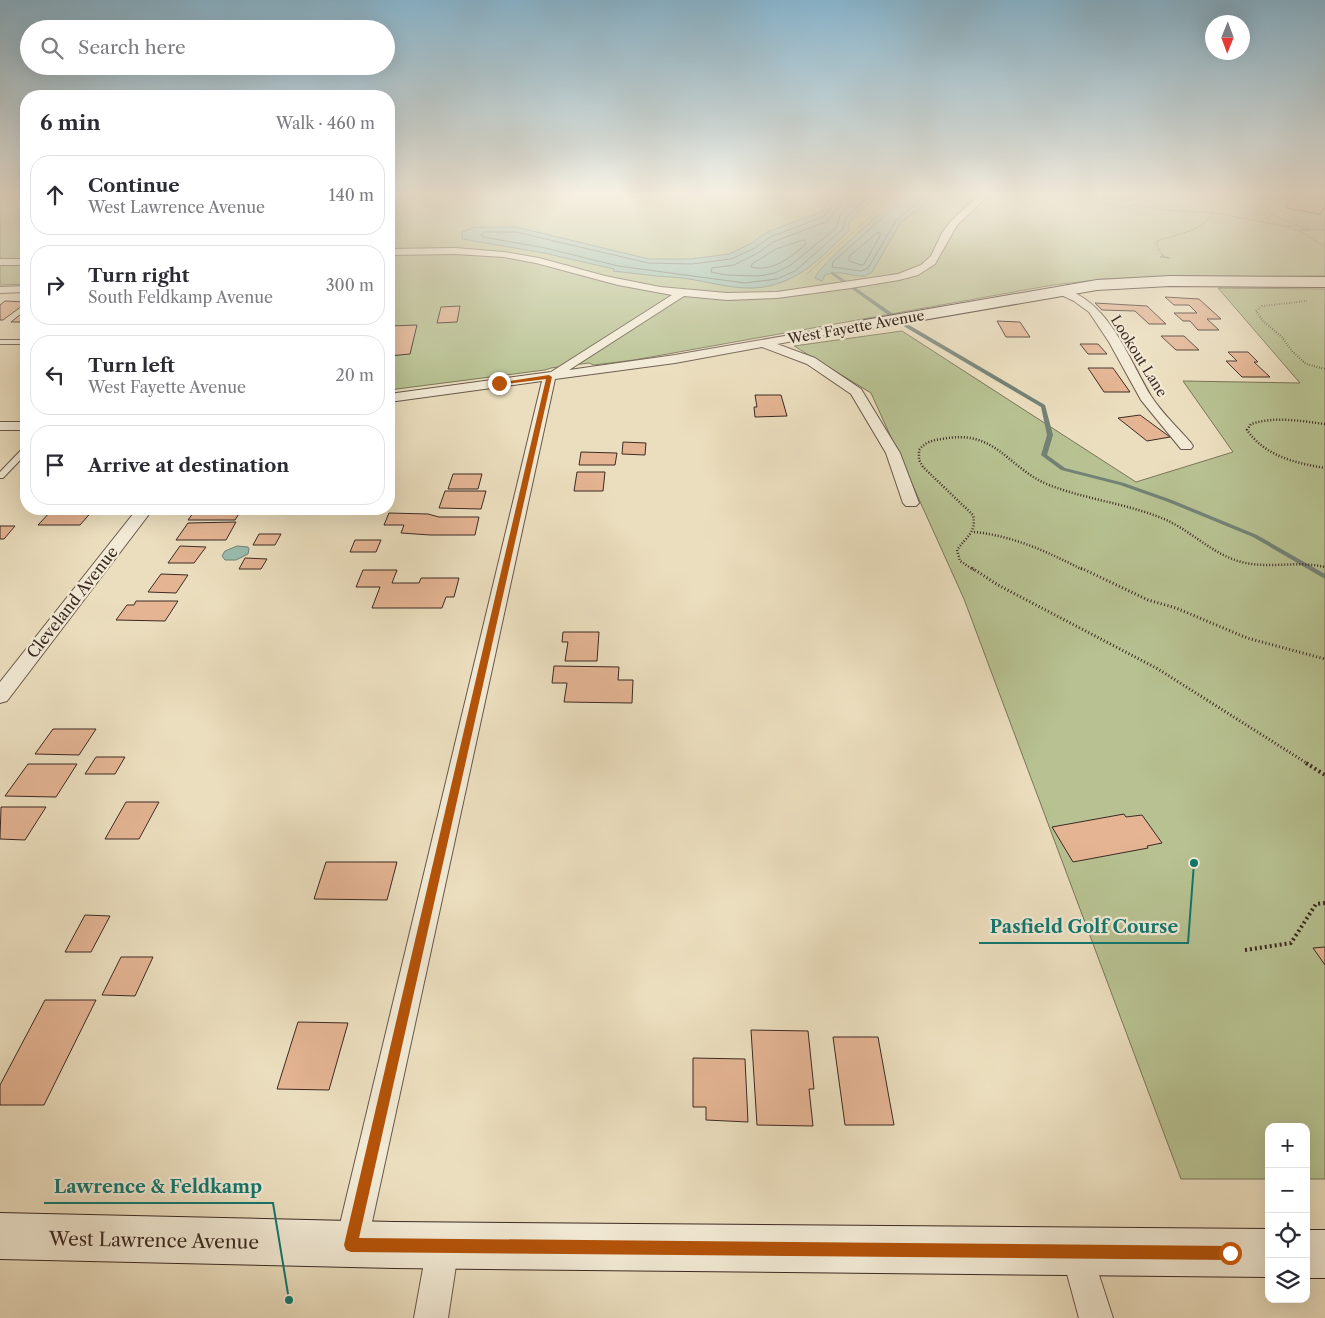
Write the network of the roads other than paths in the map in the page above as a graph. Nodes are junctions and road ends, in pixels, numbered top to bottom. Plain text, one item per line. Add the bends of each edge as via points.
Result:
1 (525, 258) edge
2 (935, 258) edge
3 (0, 262) edge
4 (20, 262) edge
5 (1325, 282) edge
6 (20, 289) edge
7 (0, 290) edge
8 (1061, 291) junction
9 (682, 293) junction
10 (865, 326) joint
11 (0, 342) edge
12 (20, 342) edge
13 (764, 344) junction
14 (549, 377) junction
15 (395, 397) edge
16 (0, 426) edge
17 (20, 426) edge
18 (1186, 446) dead end
19 (20, 456) edge
20 (0, 476) edge
21 (911, 503) dead end
22 (140, 515) edge
23 (0, 696) edge
24 (0, 1236) edge
25 (351, 1245) junction
26 (443, 1246) junction
27 (1077, 1251) junction
28 (1265, 1253) edge
29 (1310, 1254) edge
30 (1325, 1254) edge
31 (431, 1318) edge
32 (1096, 1318) edge

1 - 9 street via 605,280
2 - 9 street via 928,266 899,277 858,284 757,296
3 - 4 street
5 - 8 street, West Fayette Avenue via 1123,283
6 - 7 street
8 - 10 street, West Fayette Avenue
8 - 18 street, Lookout Lane via 1093,310 1147,400
9 - 14 street
10 - 13 street, West Fayette Avenue
11 - 12 lane
13 - 14 street, West Fayette Avenue
13 - 21 street via 811,360 856,392 892,453
14 - 15 street, West Fayette Avenue
14 - 25 street
16 - 17 street
19 - 20 lane
22 - 23 street, Cleveland Avenue
24 - 25 street, West Lawrence Avenue
25 - 26 street, West Lawrence Avenue
26 - 27 street, West Lawrence Avenue
26 - 31 street
27 - 28 street, West Lawrence Avenue
27 - 32 street
29 - 30 street

